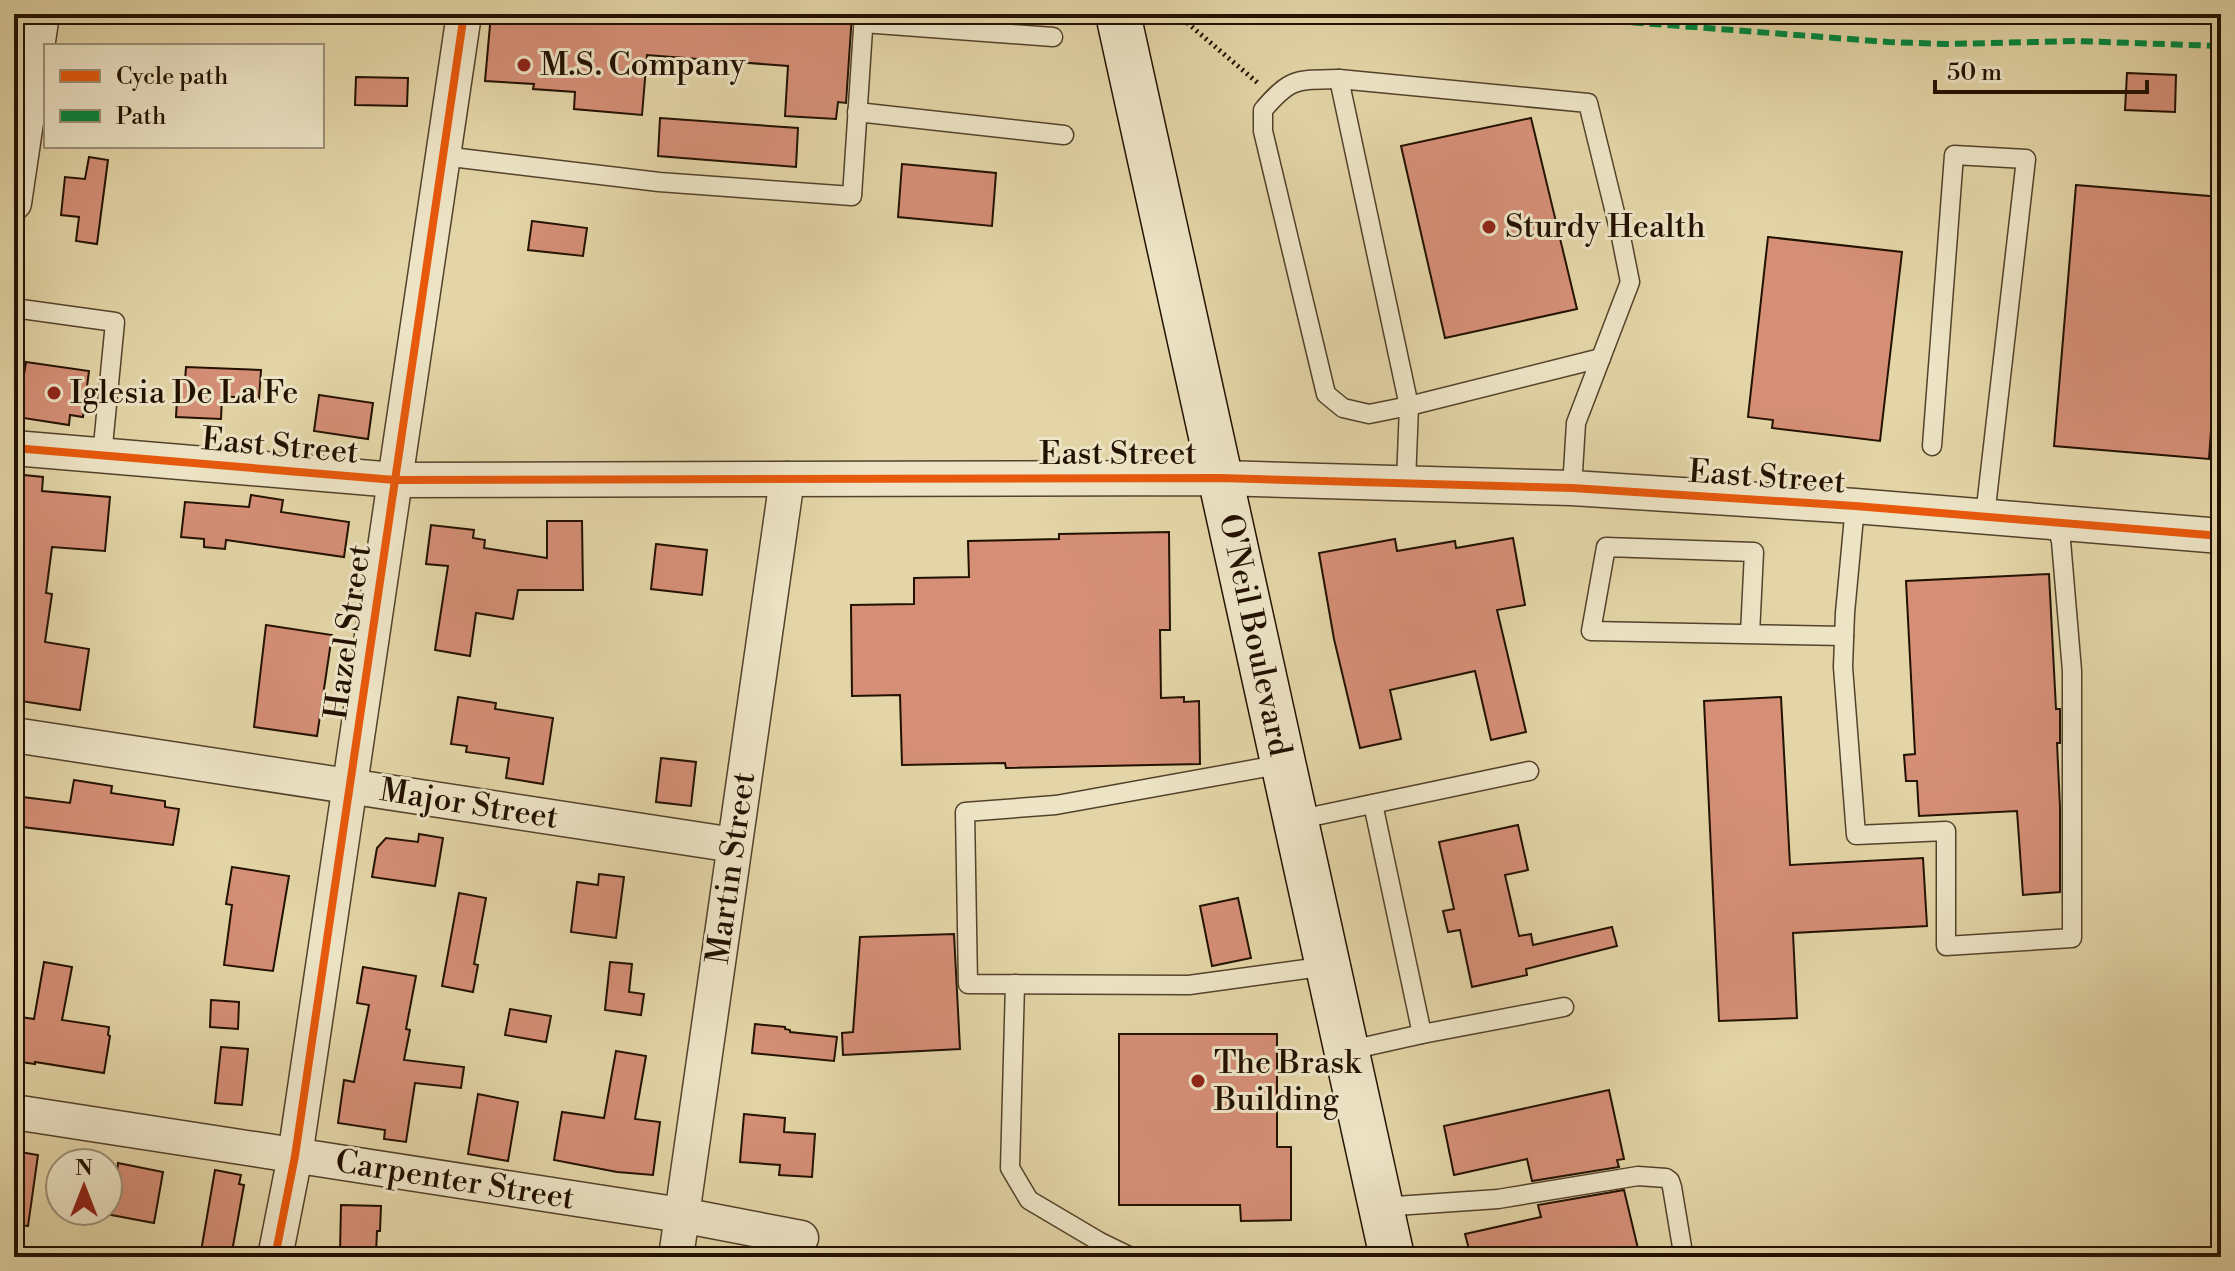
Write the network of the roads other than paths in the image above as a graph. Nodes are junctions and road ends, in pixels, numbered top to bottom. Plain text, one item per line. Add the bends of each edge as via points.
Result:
1 (42, 14) edge
2 (464, 14) edge
3 (1118, 14) edge
4 (864, 19) edge
5 (1053, 37) dead end
6 (1339, 79) junction
7 (857, 112) junction
8 (1064, 135) dead end
9 (443, 156) junction
10 (14, 203) edge
11 (14, 308) edge
12 (1601, 358) junction
13 (1409, 406) junction
14 (1932, 446) dead end
15 (14, 448) edge
16 (102, 456) junction
17 (1220, 478) junction
18 (787, 479) junction
19 (395, 480) junction
20 (1406, 482) junction
21 (1572, 488) junction
22 (1855, 506) junction
23 (1985, 516) junction
24 (2055, 522) junction
25 (2221, 536) edge
26 (1750, 634) junction
27 (1844, 636) junction
28 (14, 735) edge
29 (1283, 764) junction
30 (1529, 771) dead end
31 (350, 786) junction
32 (1373, 804) junction
33 (1296, 820) junction
34 (734, 845) junction
35 (1328, 966) junction
36 (1015, 984) junction
37 (1564, 1007) dead end
38 (1422, 1034) junction
39 (1346, 1051) junction
40 (14, 1112) edge
41 (295, 1156) junction
42 (1381, 1207) junction
43 (681, 1215) junction
44 (801, 1238) dead end
45 (1683, 1253) dead end
46 (275, 1257) edge
47 (676, 1257) edge
48 (1131, 1257) edge
49 (1392, 1257) edge

1 - 10 street
2 - 9 street, Hazel Street
3 - 17 main road, O'Neil Boulevard
4 - 5 lane
4 - 7 lane
6 - 12 lane via 1588,103 1630,282
6 - 13 lane
6 - 13 lane via 1283,87 1263,110 1263,131 1326,394 1343,408 1369,414
7 - 8 lane
7 - 9 lane via 852,196 659,182
9 - 19 street, Hazel Street
11 - 16 lane via 115,322
12 - 13 lane
12 - 21 lane via 1576,423
13 - 20 lane
14 - 23 lane via 1954,155 2026,159
15 - 16 street, East Street
16 - 19 street, East Street
17 - 18 street, East Street
17 - 20 street, East Street
17 - 29 main road, O'Neil Boulevard
18 - 19 street, East Street
18 - 34 street, Martin Street
19 - 31 street, Hazel Street
20 - 21 street, East Street
21 - 22 street, East Street
22 - 23 street, East Street
22 - 27 lane
23 - 24 street, East Street
24 - 25 street, East Street
24 - 27 lane via 2072,671 2072,938 1946,946 1946,831 1856,835
26 - 26 lane via 1591,631 1606,547 1754,552
26 - 27 lane
28 - 31 street, Major Street
29 - 33 main road, O'Neil Boulevard
29 - 36 lane via 1056,805 965,812 968,984
30 - 32 lane
31 - 34 street, Major Street
31 - 41 street, Hazel Street
32 - 33 lane
32 - 38 lane
33 - 35 main road, O'Neil Boulevard
34 - 43 street, Martin Street
35 - 36 lane via 1189,985
35 - 39 main road, O'Neil Boulevard
36 - 48 lane via 1010,1168 1029,1200
37 - 38 lane
38 - 39 lane
39 - 42 main road, O'Neil Boulevard
40 - 41 street, Carpenter Street
41 - 43 street, Carpenter Street
41 - 46 street, Hazel Street
42 - 45 lane via 1498,1199 1638,1176 1666,1178
42 - 49 main road, O'Neil Boulevard
43 - 44 street, Carpenter Street
43 - 47 street, Martin Street

